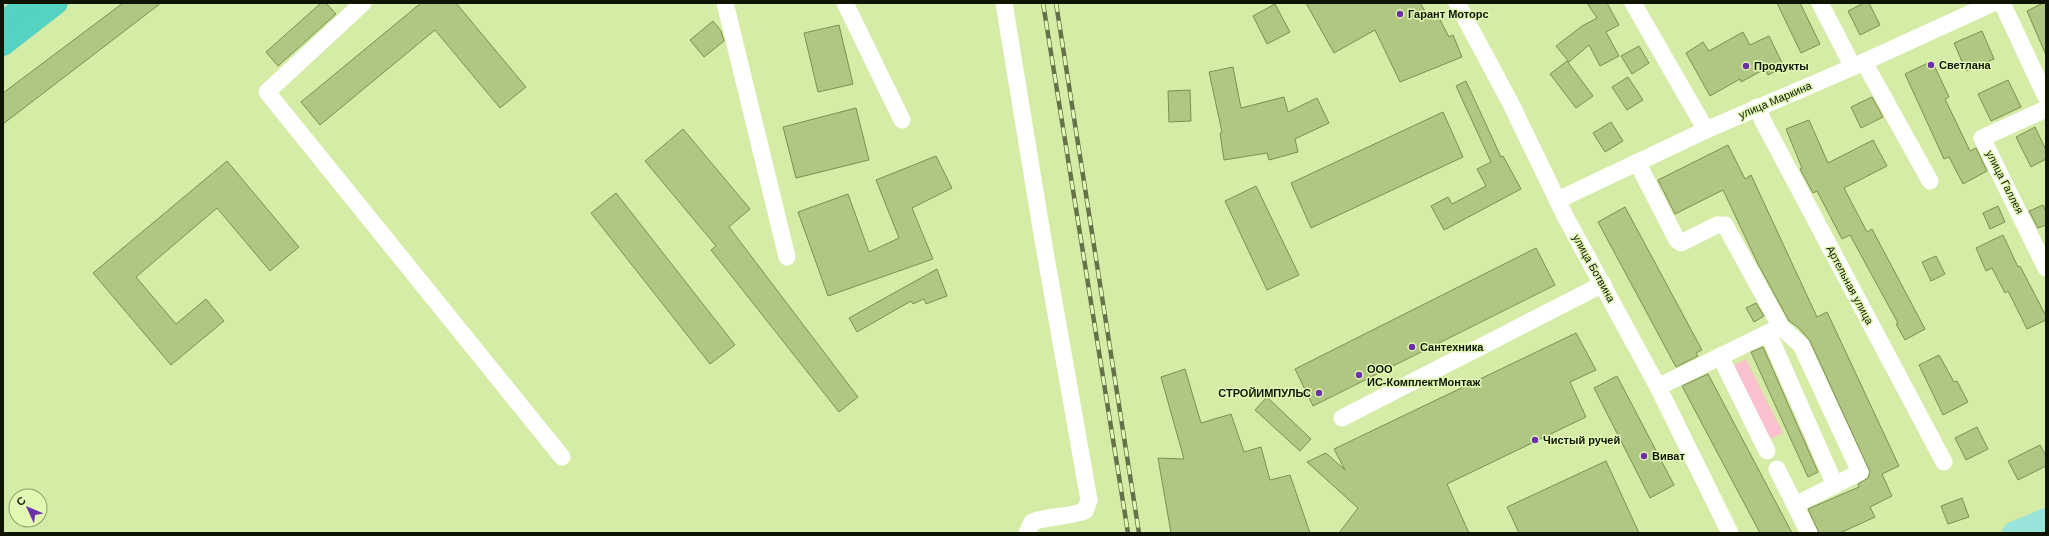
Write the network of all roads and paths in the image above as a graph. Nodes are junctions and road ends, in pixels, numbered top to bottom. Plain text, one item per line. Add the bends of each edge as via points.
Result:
1 (28, 3) edge
2 (57, 3) edge
3 (363, 3) edge
4 (725, 3) edge
5 (845, 3) edge
6 (1004, 3) edge
7 (1457, 3) edge
8 (1633, 3) edge
9 (1820, 3) edge
10 (1993, 3) edge
11 (2002, 3) edge
12 (3, 22) edge
13 (3, 45) edge
14 (1858, 65) junction
15 (2046, 97) edge
16 (1757, 107) junction
17 (2046, 110) edge
18 (902, 120) dead end
19 (1706, 130) junction
20 (1637, 162) junction
21 (1930, 180) dead end
22 (1558, 200) junction
23 (787, 257) dead end
24 (2046, 268) edge
25 (1602, 284) junction
26 (1774, 330) junction
27 (1720, 356) junction
28 (1658, 387) junction
29 (1342, 418) dead end
30 (1767, 451) dead end
31 (562, 457) dead end
32 (1944, 462) dead end
33 (1777, 469) dead end
34 (1835, 485) junction
35 (1795, 505) junction
36 (2046, 519) edge
37 (1027, 533) edge
38 (1730, 533) edge
39 (1809, 533) edge
40 (2013, 533) edge

1 - 12 highway
2 - 13 highway
3 - 31 street via 266,92
4 - 23 street
5 - 18 street
6 - 37 street via 1089,500 1085,511 1071,516 1032,522
7 - 22 street, улица Ботвина via 1512,104
8 - 19 street
9 - 14 street
10 - 14 street, улица Маркина
11 - 15 street
14 - 16 street, улица Маркина
14 - 21 street
16 - 19 street, улица Маркина
16 - 32 street, Артельная улица
17 - 24 street, улица Галлея via 1982,138
19 - 20 street, улица Маркина
20 - 22 street, улица Маркина
20 - 26 street via 1677,240 1681,243 1717,225 1725,225
22 - 25 street, улица Ботвина
25 - 28 street, улица Ботвина
25 - 29 street
26 - 27 street
26 - 34 street
26 - 34 street via 1801,345 1860,472
27 - 28 street
27 - 30 street
28 - 38 street, улица Ботвина
33 - 35 street
34 - 35 street
35 - 39 street
36 - 40 main road

